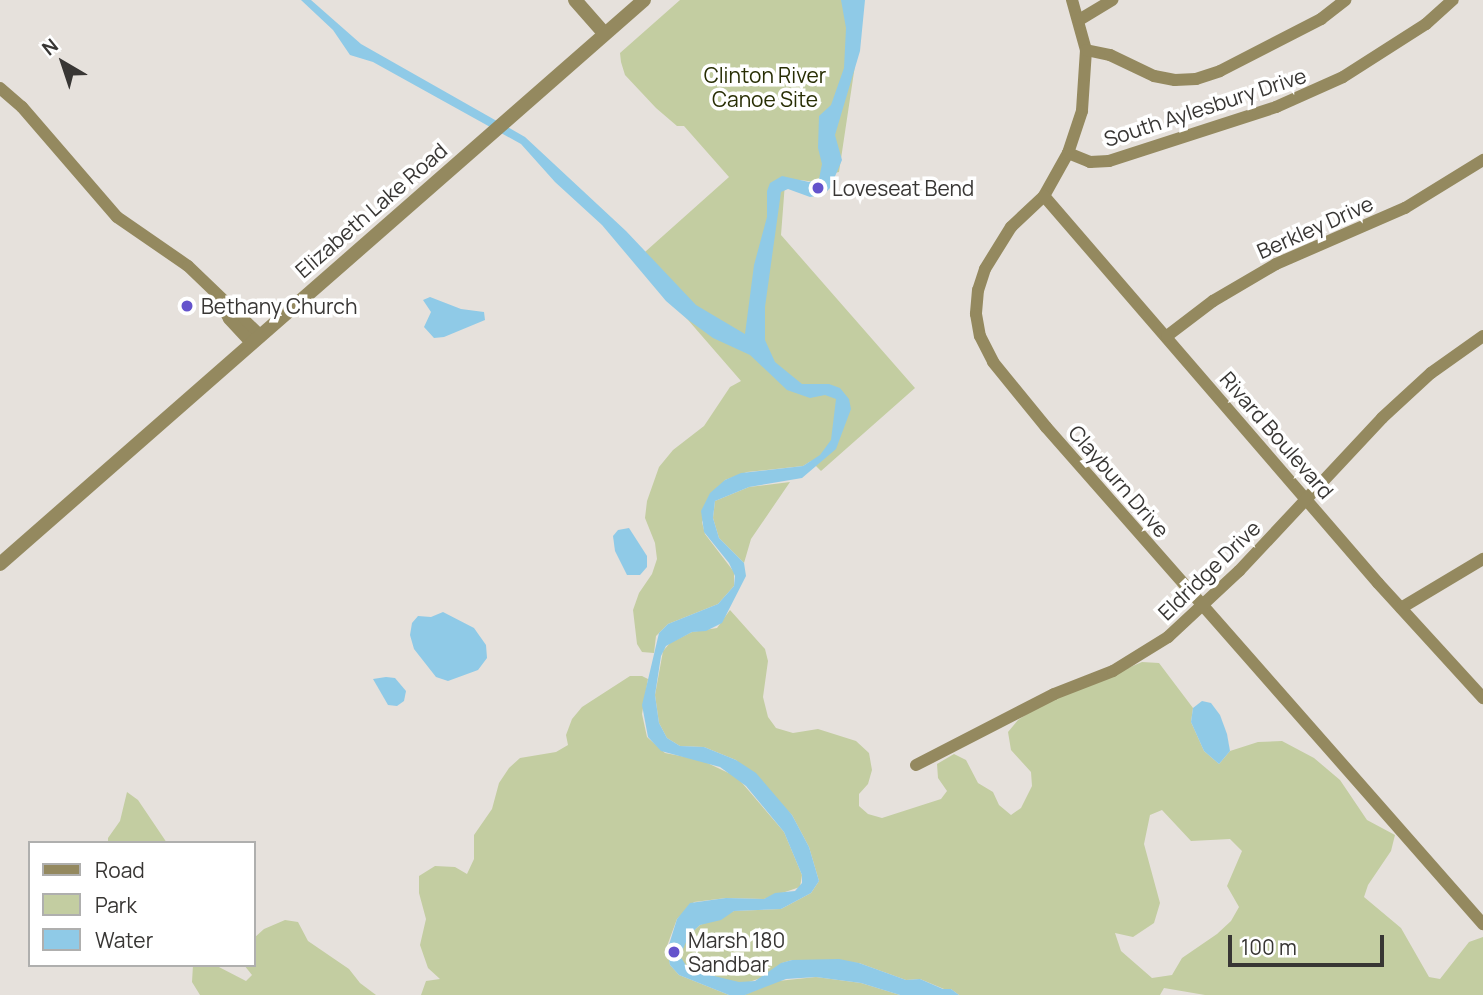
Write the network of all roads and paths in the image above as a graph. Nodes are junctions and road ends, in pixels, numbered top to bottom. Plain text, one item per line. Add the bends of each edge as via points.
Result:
1 (575, 0) edge
2 (644, 0) edge
3 (1072, 0) edge
4 (1112, 0) edge
5 (1345, 0) edge
6 (1453, 0) edge
7 (1079, 20) junction
8 (605, 34) junction
9 (1086, 50) junction
10 (0, 88) edge
11 (1068, 153) junction
12 (1483, 159) edge
13 (1044, 196) junction
14 (1167, 336) junction
15 (1483, 336) edge
16 (255, 339) junction
17 (1306, 498) junction
18 (1483, 559) edge
19 (0, 564) edge
20 (1204, 605) junction
21 (1401, 608) junction
22 (1483, 698) edge
23 (916, 765) dead end
24 (1483, 924) edge

1 - 8 street
2 - 8 street, Elizabeth Lake Road
3 - 7 street, Clayburn Drive
4 - 7 street
5 - 9 street via 1309,25 1196,79 1154,76 1110,55
6 - 11 street, South Aylesbury Drive via 1426,24 1343,77 1276,107 1109,160 1090,162
7 - 9 street, Clayburn Drive
8 - 16 street, Elizabeth Lake Road
9 - 11 street, Clayburn Drive via 1082,111
10 - 16 street via 22,107 117,217 170,251
11 - 13 street, Clayburn Drive
12 - 14 street, Berkley Drive via 1405,208 1276,264 1213,301
13 - 14 street, Rivard Boulevard
13 - 20 street, Clayburn Drive via 1012,227 985,269 976,314 981,336 993,362 1032,410
14 - 17 street, Rivard Boulevard
15 - 17 street, Eldridge Drive via 1431,373
16 - 19 street, Elizabeth Lake Road
17 - 20 street, Eldridge Drive
17 - 21 street, Rivard Boulevard
18 - 21 street
20 - 23 street, Eldridge Drive via 1168,637 1123,666 1054,695
20 - 24 street, Clayburn Drive
21 - 22 street, Rivard Boulevard

